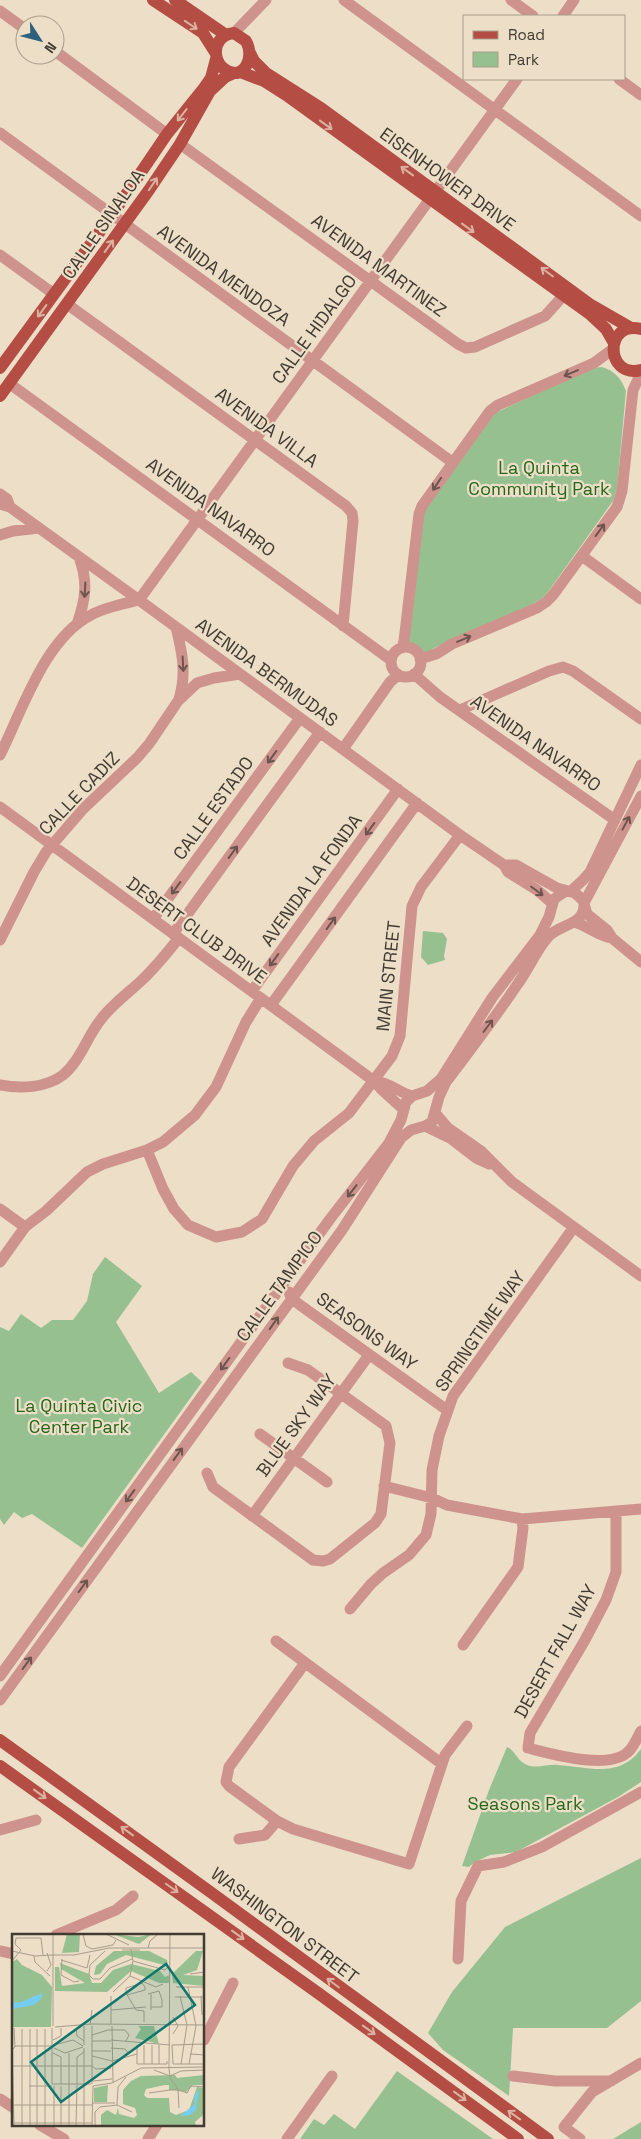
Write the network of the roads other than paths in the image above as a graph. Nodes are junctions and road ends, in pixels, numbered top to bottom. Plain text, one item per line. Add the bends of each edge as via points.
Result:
1 (153, 0) edge
2 (175, 0) edge
3 (266, 0) edge
4 (344, 0) edge
5 (511, 0) edge
6 (574, 0) edge
7 (258, 10) junction
8 (0, 11) edge
9 (532, 15) edge
10 (564, 15) edge
11 (15, 22) edge
12 (230, 34) junction
13 (249, 50) junction
14 (215, 55) junction
15 (65, 59) edge
16 (237, 73) junction
17 (516, 80) edge
18 (620, 80) edge
19 (641, 94) edge
20 (495, 110) junction
21 (0, 133) edge
22 (167, 134) junction
23 (180, 144) junction
24 (432, 195) junction
25 (112, 215) junction
26 (641, 216) edge
27 (125, 224) junction
28 (0, 255) edge
29 (371, 280) junction
30 (54, 294) junction
31 (563, 296) junction
32 (68, 304) junction
33 (638, 328) edge
34 (613, 346) junction
35 (312, 360) junction
36 (0, 368) edge
37 (641, 371) edge
38 (10, 384) junction
39 (0, 396) edge
40 (254, 440) junction
41 (452, 462) junction
42 (0, 494) edge
43 (5, 506) edge
44 (198, 519) junction
45 (39, 528) junction
46 (0, 536) edge
47 (582, 556) junction
48 (79, 557) junction
49 (641, 599) edge
50 (139, 600) junction
51 (77, 624) junction
52 (343, 626) junction
53 (176, 627) junction
54 (402, 648) junction
55 (420, 658) junction
56 (391, 660) junction
57 (240, 674) junction
58 (414, 674) junction
59 (398, 675) junction
60 (178, 701) junction
61 (460, 710) junction
62 (300, 718) junction
63 (641, 719) edge
64 (320, 732) junction
65 (343, 749) junction
66 (0, 755) edge
67 (641, 766) edge
68 (398, 789) junction
69 (641, 796) edge
70 (418, 803) junction
71 (0, 807) edge
72 (615, 820) junction
73 (460, 835) junction
74 (52, 846) junction
75 (504, 865) junction
76 (568, 891) junction
77 (584, 905) junction
78 (552, 906) junction
79 (153, 919) junction
80 (573, 923) junction
81 (176, 936) junction
82 (612, 938) junction
83 (0, 940) edge
84 (641, 962) edge
85 (252, 991) junction
86 (266, 1001) junction
87 (374, 1080) junction
88 (0, 1085) edge
89 (414, 1096) junction
90 (403, 1111) junction
91 (436, 1112) junction
92 (423, 1127) junction
93 (147, 1150) junction
94 (499, 1169) junction
95 (0, 1209) edge
96 (330, 1219) junction
97 (25, 1227) junction
98 (574, 1227) junction
99 (0, 1262) edge
100 (641, 1276) edge
101 (291, 1298) junction
102 (369, 1355) junction
103 (288, 1363) dead end
104 (341, 1393) junction
105 (447, 1410) junction
106 (260, 1434) dead end
107 (293, 1458) junction
108 (207, 1472) dead end
109 (327, 1482) dead end
110 (384, 1486) junction
111 (432, 1498) junction
112 (641, 1509) edge
113 (616, 1511) junction
114 (252, 1516) junction
115 (522, 1519) junction
116 (350, 1610) dead end
117 (276, 1641) dead end
118 (463, 1645) dead end
119 (305, 1663) junction
120 (0, 1676) edge
121 (0, 1700) edge
122 (467, 1726) dead end
123 (641, 1732) edge
124 (0, 1740) edge
125 (442, 1764) junction
126 (0, 1766) edge
127 (641, 1792) edge
128 (36, 1820) dead end
129 (277, 1821) junction
130 (0, 1830) edge
131 (239, 1839) dead end
132 (133, 1896) dead end
133 (58, 1934) edge
134 (458, 1960) dead end
135 (233, 1982) dead end
136 (205, 2038) edge
137 (641, 2063) edge
138 (332, 2076) dead end
139 (513, 2076) dead end
140 (611, 2081) junction
141 (0, 2099) edge
142 (12, 2107) edge
143 (42, 2126) edge
144 (156, 2126) edge
145 (64, 2139) edge
146 (148, 2139) edge
147 (287, 2139) edge
148 (518, 2139) edge
149 (548, 2139) edge
150 (580, 2139) edge

1 -> 14 main road via 203,33
2 - 12 main road
3 - 7 street
4 - 20 street
5 - 9 street
6 - 10 street
7 - 12 street
7 - 13 street via 249,34
8 - 11 street
12 - 13 main road via 243,38
12 - 14 main road via 218,43
13 - 16 main road via 248,62
24 -> 13 main road, EISENHOWER DRIVE via 300,93 266,73 254,61
14 - 16 main road via 227,72
14 -> 22 main road, CALLE SINALOA via 211,78
15 - 22 street
16 - 23 main road, CALLE SINALOA via 225,76 210,90
16 -> 24 main road, EISENHOWER DRIVE via 264,81
17 - 20 street, CALLE HIDALGO
18 - 19 street
20 - 24 street, CALLE HIDALGO
20 - 26 street
21 - 25 street, AVENIDA MENDOZA
22 - 25 main road, CALLE SINALOA
27 -> 23 main road, CALLE SINALOA
23 - 29 street, AVENIDA MARTINEZ
24 - 29 street, CALLE HIDALGO
24 -> 31 main road, EISENHOWER DRIVE
33 -> 24 main road, EISENHOWER DRIVE via 598,309 478,221
25 - 27 street, AVENIDA MENDOZA
25 - 30 main road, CALLE SINALOA
32 -> 27 main road, CALLE SINALOA
27 - 35 street, AVENIDA MENDOZA
28 - 30 street
29 - 31 street, AVENIDA MARTINEZ via 466,348 545,316
29 - 35 street, CALLE HIDALGO
30 -> 36 main road, CALLE SINALOA
31 - 34 main road, EISENHOWER DRIVE via 603,325
32 - 38 main road, CALLE SINALOA
32 - 40 street, AVENIDA VILLA
33 - 34 main road, EISENHOWER DRIVE via 620,333
34 - 37 main road, EISENHOWER DRIVE via 620,366
34 -> 41 street via 590,365 498,405 481,421
35 - 40 street, CALLE HIDALGO
35 - 41 street, AVENIDA MENDOZA
47 -> 37 street via 618,507 633,390
38 - 39 main road, CALLE SINALOA
38 - 44 street, AVENIDA NAVARRO
40 - 44 street, CALLE HIDALGO
40 - 52 street, AVENIDA VILLA via 352,513
41 -> 54 street via 419,514
42 - 43 street, AVENIDA BERMUDAS via 7,499
43 - 45 street, AVENIDA BERMUDAS
44 - 50 street, CALLE HIDALGO
44 - 52 street, AVENIDA NAVARRO
45 - 46 street
45 - 48 street, AVENIDA BERMUDAS
47 - 49 street
55 -> 47 street via 436,654 537,608 554,595
48 - 50 street, AVENIDA BERMUDAS
48 -> 51 street via 86,584
50 - 51 street via 91,614
50 - 53 street, AVENIDA BERMUDAS
51 - 66 street via 35,680
52 - 56 street, AVENIDA NAVARRO
53 - 57 street, AVENIDA BERMUDAS
53 -> 60 street, CALLE CADIZ via 184,667
54 - 55 street via 413,649
54 - 56 street via 393,654
55 - 58 street
56 - 59 street via 393,671
57 - 60 street, CALLE CADIZ via 197,683
57 - 62 street, AVENIDA BERMUDAS
58 - 59 street via 409,677
58 - 61 street, AVENIDA NAVARRO
59 - 65 street
60 - 74 street, CALLE CADIZ via 137,758 83,809
61 - 63 street via 563,667
61 - 72 street, AVENIDA NAVARRO
62 - 64 street, AVENIDA BERMUDAS
62 -> 79 street, CALLE ESTADO
64 - 65 street, AVENIDA BERMUDAS
81 -> 64 street
65 - 68 street, AVENIDA BERMUDAS
67 - 72 street, CALLE TAMPICO
68 - 70 street, AVENIDA BERMUDAS
68 -> 85 street, AVENIDA LA FONDA
77 -> 69 street, CALLE TAMPICO
70 - 73 street, AVENIDA BERMUDAS
86 -> 70 street
71 - 74 street, DESERT CLUB DRIVE
72 - 76 street, CALLE TAMPICO via 590,872
73 - 75 street, AVENIDA BERMUDAS
73 - 87 street, MAIN STREET via 415,897 400,1036 392,1056
74 - 79 street, DESERT CLUB DRIVE
74 - 83 street, CALLE CADIZ via 34,872
75 - 76 street, AVENIDA BERMUDAS via 516,865
75 -> 78 street, AVENIDA BERMUDAS via 508,872 537,890
76 - 77 street, AVENIDA BERMUDAS via 580,896
76 - 78 street, CALLE TAMPICO via 557,895
77 - 80 street, CALLE TAMPICO via 581,917
77 - 82 street, AVENIDA BERMUDAS via 587,914
78 - 80 street, AVENIDA BERMUDAS via 559,921
78 - 89 street, CALLE TAMPICO via 540,935 492,998 441,1078 427,1091
79 - 81 street, DESERT CLUB DRIVE
80 - 82 street, AVENIDA BERMUDAS via 585,925 602,937
91 -> 80 street, CALLE TAMPICO via 446,1082 548,937 561,926
81 - 85 street, DESERT CLUB DRIVE
81 - 88 street via 141,981 102,1017 62,1076 30,1087
82 - 84 street, AVENIDA BERMUDAS
85 - 86 street, DESERT CLUB DRIVE
86 - 87 street, DESERT CLUB DRIVE
86 - 93 street via 246,1022 205,1104 176,1133
87 - 89 street, DESERT CLUB DRIVE
87 - 90 street, DESERT CLUB DRIVE
87 - 93 street, MAIN STREET via 349,1113 314,1141 293,1166 262,1219 242,1232 216,1237 188,1225 166,1196
89 - 90 street, CALLE TAMPICO via 406,1102
89 - 91 street, DESERT CLUB DRIVE via 430,1098
90 - 92 street, DESERT CLUB DRIVE via 409,1124
90 -> 96 street, CALLE TAMPICO via 389,1143
91 - 92 street, CALLE TAMPICO via 432,1122
91 - 94 street, DESERT CLUB DRIVE via 448,1128 481,1151
92 - 94 street, DESERT CLUB DRIVE via 450,1138 476,1158
92 - 101 street, CALLE TAMPICO via 411,1130 401,1138 342,1230
93 - 97 street via 88,1172
94 - 98 street, DESERT CLUB DRIVE
95 - 97 street
96 - 101 street via 316,1249 288,1290
96 -> 120 street, CALLE TAMPICO
97 - 99 street
98 - 100 street, DESERT CLUB DRIVE
98 - 105 street, SPRINGTIME WAY via 453,1396
101 - 102 street, SEASONS WAY
121 -> 101 street, CALLE TAMPICO
102 - 104 street, BLUE SKY WAY
102 - 105 street, SEASONS WAY
103 - 104 street via 308,1370
104 - 107 street, BLUE SKY WAY
104 - 110 street via 386,1426 390,1443
105 - 111 street, SPRINGTIME WAY via 432,1470
106 - 107 street
107 - 109 street
107 - 114 street, BLUE SKY WAY
108 - 114 street via 213,1487
110 - 111 street
110 - 114 street via 383,1507 375,1522 338,1553 323,1561 308,1557
111 - 115 street via 447,1505
111 - 116 street, SPRINGTIME WAY via 429,1526 422,1542 383,1573
112 - 113 street
113 - 115 street
113 - 123 street, DESERT FALL WAY via 616,1572 606,1600 530,1733 528,1748 562,1757 611,1761 628,1752
115 - 118 street via 518,1567
117 - 119 street
119 - 125 street
119 - 129 street via 229,1767 226,1777 229,1786
122 - 125 street
149 -> 124 main road, WASHINGTON STREET
125 - 129 street via 409,1864 293,1829
126 -> 148 main road, WASHINGTON STREET
127 - 134 street via 542,1847 504,1862 478,1866 461,1901
128 - 130 street
129 - 131 street via 265,1835
132 - 133 street via 116,1910
135 - 136 street
137 - 140 street
138 - 147 street
139 - 140 street via 556,2081
140 - 150 street via 592,2092 564,2127
141 - 142 street
143 - 145 street
144 - 146 street

